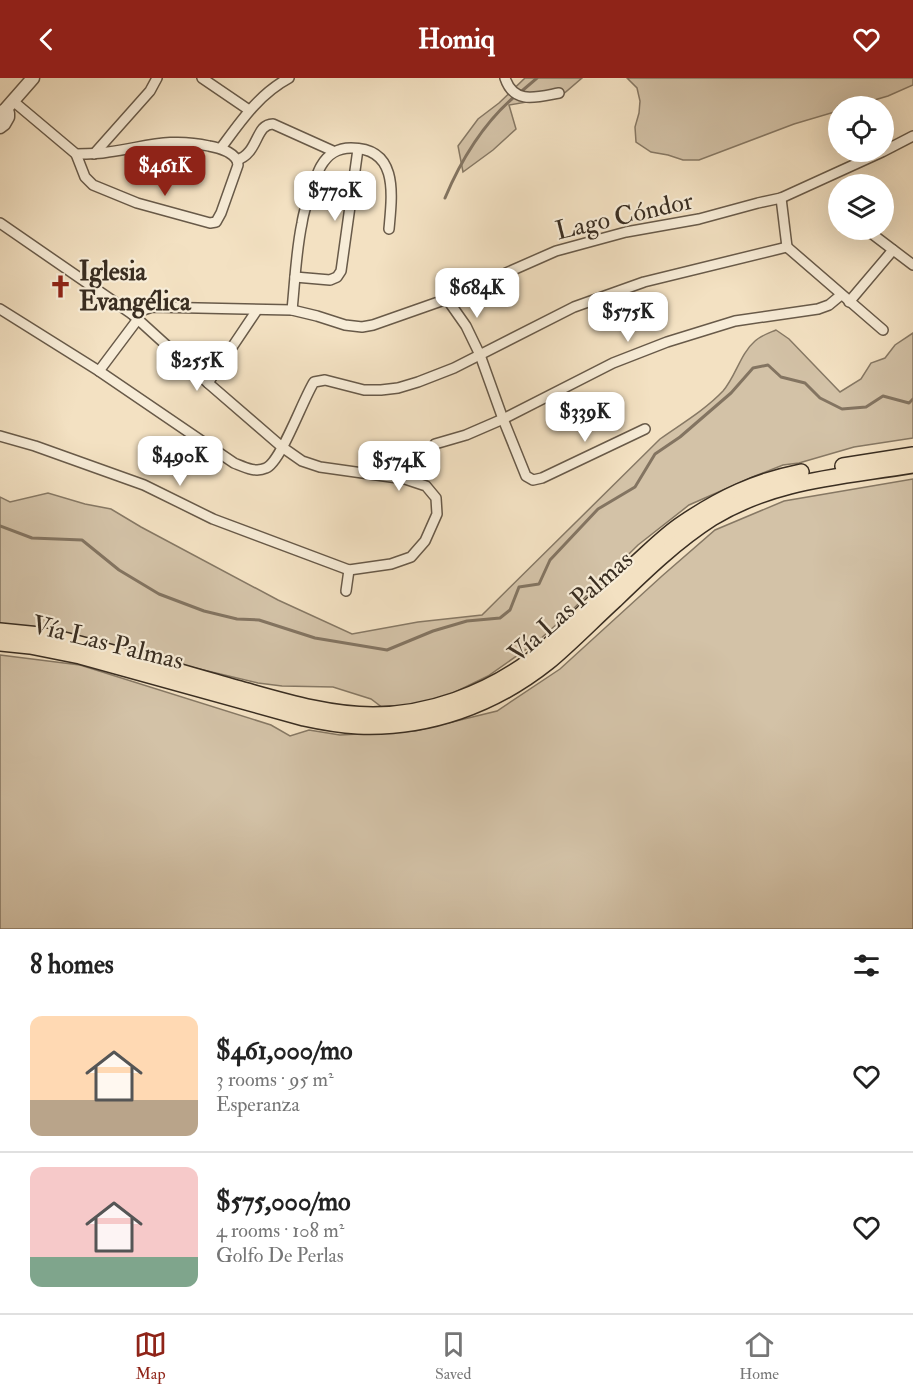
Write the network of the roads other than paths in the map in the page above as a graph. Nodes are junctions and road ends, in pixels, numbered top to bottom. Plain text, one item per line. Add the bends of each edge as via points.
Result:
1 (33, 78) edge
2 (157, 78) edge
3 (202, 78) edge
4 (289, 78) edge
5 (505, 78) edge
6 (559, 93) dead end
7 (6, 108) edge
8 (249, 110) junction
9 (0, 127) edge
10 (913, 136) edge
11 (894, 146) edge
12 (221, 148) junction
13 (358, 149) junction
14 (333, 151) junction
15 (76, 154) junction
16 (90, 154) junction
17 (237, 160) junction
18 (859, 162) edge
19 (781, 198) junction
20 (0, 223) edge
21 (389, 229) dead end
22 (880, 240) edge
23 (787, 247) junction
24 (893, 250) junction
25 (913, 265) edge
26 (295, 277) junction
27 (841, 295) junction
28 (447, 299) junction
29 (849, 302) junction
30 (0, 309) edge
31 (256, 309) junction
32 (292, 310) junction
33 (135, 316) junction
34 (883, 330) dead end
35 (480, 355) junction
36 (99, 371) junction
37 (208, 383) junction
38 (503, 419) junction
39 (645, 429) dead end
40 (0, 436) edge
41 (435, 444) dead end
42 (913, 446) edge
43 (282, 447) junction
44 (913, 454) edge
45 (913, 465) edge
46 (838, 466) junction
47 (349, 570) junction
48 (346, 591) dead end
49 (0, 631) edge
50 (0, 643) edge

1 - 7 street
2 - 16 street via 150,91
3 - 8 street
4 - 8 street
5 - 6 street via 521,98
7 - 9 street via 8,117
7 - 15 street
8 - 12 street
10 - 11 street, Lago Cóndor
12 - 16 street via 174,141
12 - 17 street
13 - 14 street
13 - 21 street via 374,152 384,162 392,204
13 - 26 street via 341,271 330,280
14 - 17 street via 268,124 249,153
14 - 26 street via 321,165 302,221
15 - 16 street
15 - 17 street via 85,177 93,185 137,203 210,224 221,213
18 - 19 street, Lago Cóndor
19 - 23 street
19 - 28 street, Lago Cóndor via 556,251
20 - 33 street
22 - 24 street
23 - 27 street
23 - 35 street via 644,282 574,308
24 - 25 street
24 - 29 street
26 - 32 street
27 - 29 street
27 - 38 street via 818,309 735,321 667,342 614,363
28 - 32 street, Lago Cóndor via 362,327
28 - 35 street
29 - 34 street
30 - 36 street
31 - 32 street, Lago Cóndor
31 - 33 street, Lago Cóndor via 152,307
31 - 37 street
33 - 36 street
33 - 37 street
35 - 38 street
35 - 43 street via 398,388 364,390 326,380 314,382
36 - 43 street via 248,469 265,469
37 - 43 street
38 - 39 street via 526,476 533,480
38 - 41 street
40 - 47 street via 144,485 213,519
42 - 46 highway
43 - 47 street via 302,461 320,467 405,479 426,486 436,498 437,514 425,541 411,557
44 - 46 highway, Vía Las Palmas
45 - 50 highway, Vía Las Palmas via 804,482 731,508 680,541 538,669 465,710 413,723 376,726 291,720 80,656
46 - 49 highway, Vía Las Palmas via 762,482 719,501 680,526 530,661 479,690 418,710 374,715 320,710 40,634
47 - 48 street

